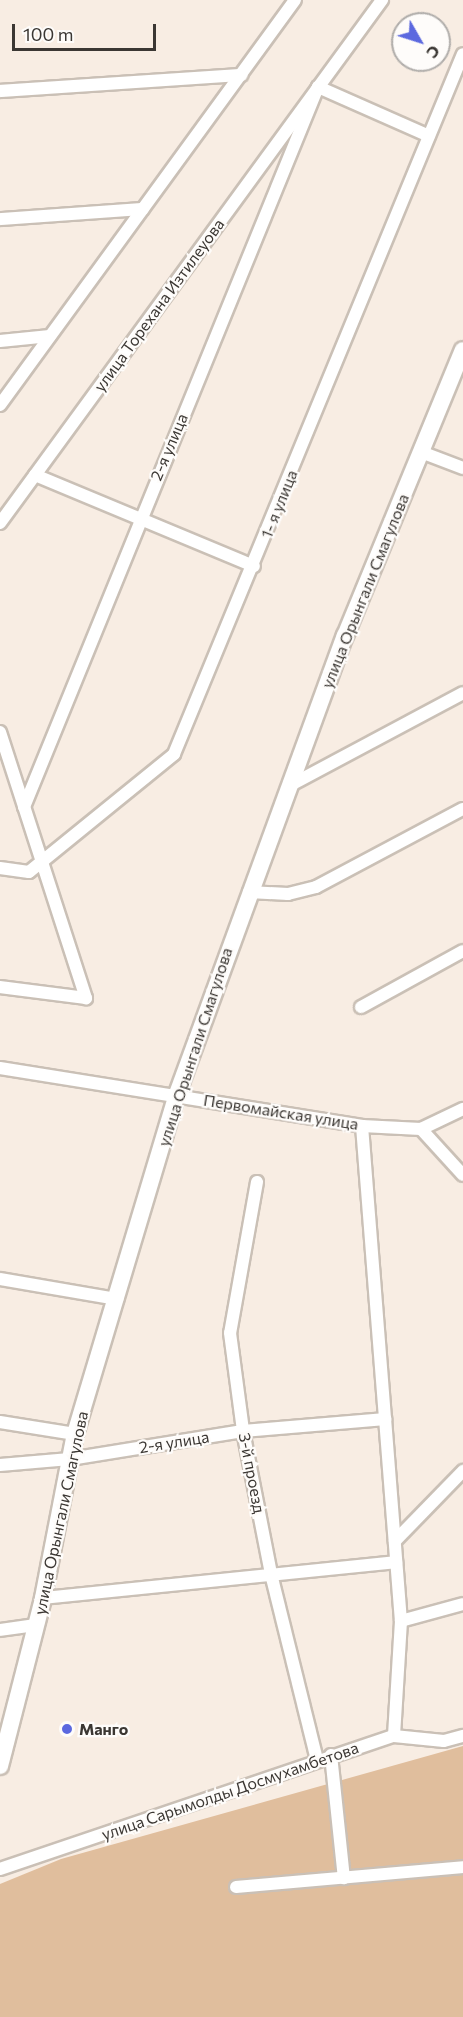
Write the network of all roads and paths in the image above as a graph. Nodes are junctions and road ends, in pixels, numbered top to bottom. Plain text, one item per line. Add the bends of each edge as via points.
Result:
1 (295, 0) edge
2 (382, 0) edge
3 (463, 54) edge
4 (241, 75) junction
5 (318, 87) junction
6 (0, 91) edge
7 (429, 136) junction
8 (143, 209) junction
9 (0, 219) edge
10 (50, 336) junction
11 (0, 341) edge
12 (463, 350) edge
13 (0, 405) edge
14 (421, 452) junction
15 (463, 468) edge
16 (35, 475) junction
17 (139, 520) junction
18 (0, 523) edge
19 (254, 566) junction
20 (463, 693) edge
21 (0, 732) edge
22 (3, 747) edge
23 (289, 786) junction
24 (24, 807) junction
25 (463, 809) edge
26 (41, 861) junction
27 (0, 868) edge
28 (249, 892) junction
29 (463, 951) edge
30 (0, 987) edge
31 (361, 1007) dead end
32 (0, 1068) edge
33 (177, 1094) junction
34 (463, 1109) edge
35 (362, 1126) junction
36 (421, 1129) junction
37 (463, 1175) edge
38 (257, 1182) dead end
39 (0, 1279) edge
40 (117, 1299) junction
41 (385, 1419) junction
42 (0, 1422) edge
43 (243, 1431) junction
44 (75, 1434) junction
45 (70, 1459) junction
46 (0, 1465) edge
47 (463, 1471) edge
48 (395, 1541) junction
49 (396, 1562) junction
50 (271, 1574) junction
51 (43, 1598) junction
52 (463, 1604) edge
53 (401, 1621) junction
54 (37, 1625) junction
55 (0, 1630) edge
56 (394, 1736) junction
57 (463, 1736) edge
58 (332, 1755) junction
59 (317, 1760) junction
60 (0, 1766) edge
61 (463, 1867) edge
62 (0, 1869) edge
63 (344, 1878) junction
64 (236, 1887) dead end

1 - 4 street
2 - 5 street
3 - 7 street, 1- я улица
4 - 6 street
4 - 8 street
5 - 7 street
5 - 16 street, улица Торехана Изтилеуова
5 - 17 street, 2-я улица
7 - 19 street, 1- я улица
8 - 9 street
8 - 10 street
10 - 11 street
10 - 13 street
12 - 14 main road, улица Орынгали Смагулова
14 - 15 street
14 - 23 main road, улица Орынгали Смагулова
16 - 17 street
16 - 18 street, улица Торехана Изтилеуова
17 - 19 street
17 - 24 street, 2-я улица
19 - 26 street, 1- я улица via 174,754
20 - 23 street
21 - 22 street
22 - 24 street
23 - 28 main road, улица Орынгали Смагулова
24 - 26 street
25 - 28 street via 316,887 288,894
26 - 27 street, 1- я улица via 29,872
26 - 30 street via 86,998
28 - 33 main road, улица Орынгали Смагулова
29 - 31 street
32 - 33 street, Первомайская улица
33 - 35 street, Первомайская улица
33 - 40 main road, улица Орынгали Смагулова
34 - 36 street
35 - 36 street, Первомайская улица
35 - 41 street
36 - 37 street
38 - 43 street, 3-й проезд via 230,1333
39 - 40 street
40 - 44 main road, улица Орынгали Смагулова
41 - 43 street, 2-я улица
41 - 48 street
42 - 44 street
43 - 45 street, 2-я улица
43 - 50 street, 3-й проезд
44 - 45 main road, улица Орынгали Смагулова
45 - 46 street, 2-я улица
45 - 51 main road, улица Орынгали Смагулова
47 - 48 street
48 - 49 street
49 - 50 street
49 - 53 street
50 - 51 street
50 - 59 street, 3-й проезд
51 - 54 main road, улица Орынгали Смагулова
52 - 53 street
53 - 56 street
54 - 55 street
54 - 60 main road, улица Орынгали Смагулова
56 - 57 street, улица Сарымолды Досмухамбетова via 444,1741
56 - 58 street, улица Сарымолды Досмухамбетова
58 - 59 street, улица Сарымолды Досмухамбетова
58 - 63 street
59 - 62 street, улица Сарымолды Досмухамбетова
61 - 63 street
63 - 64 street

